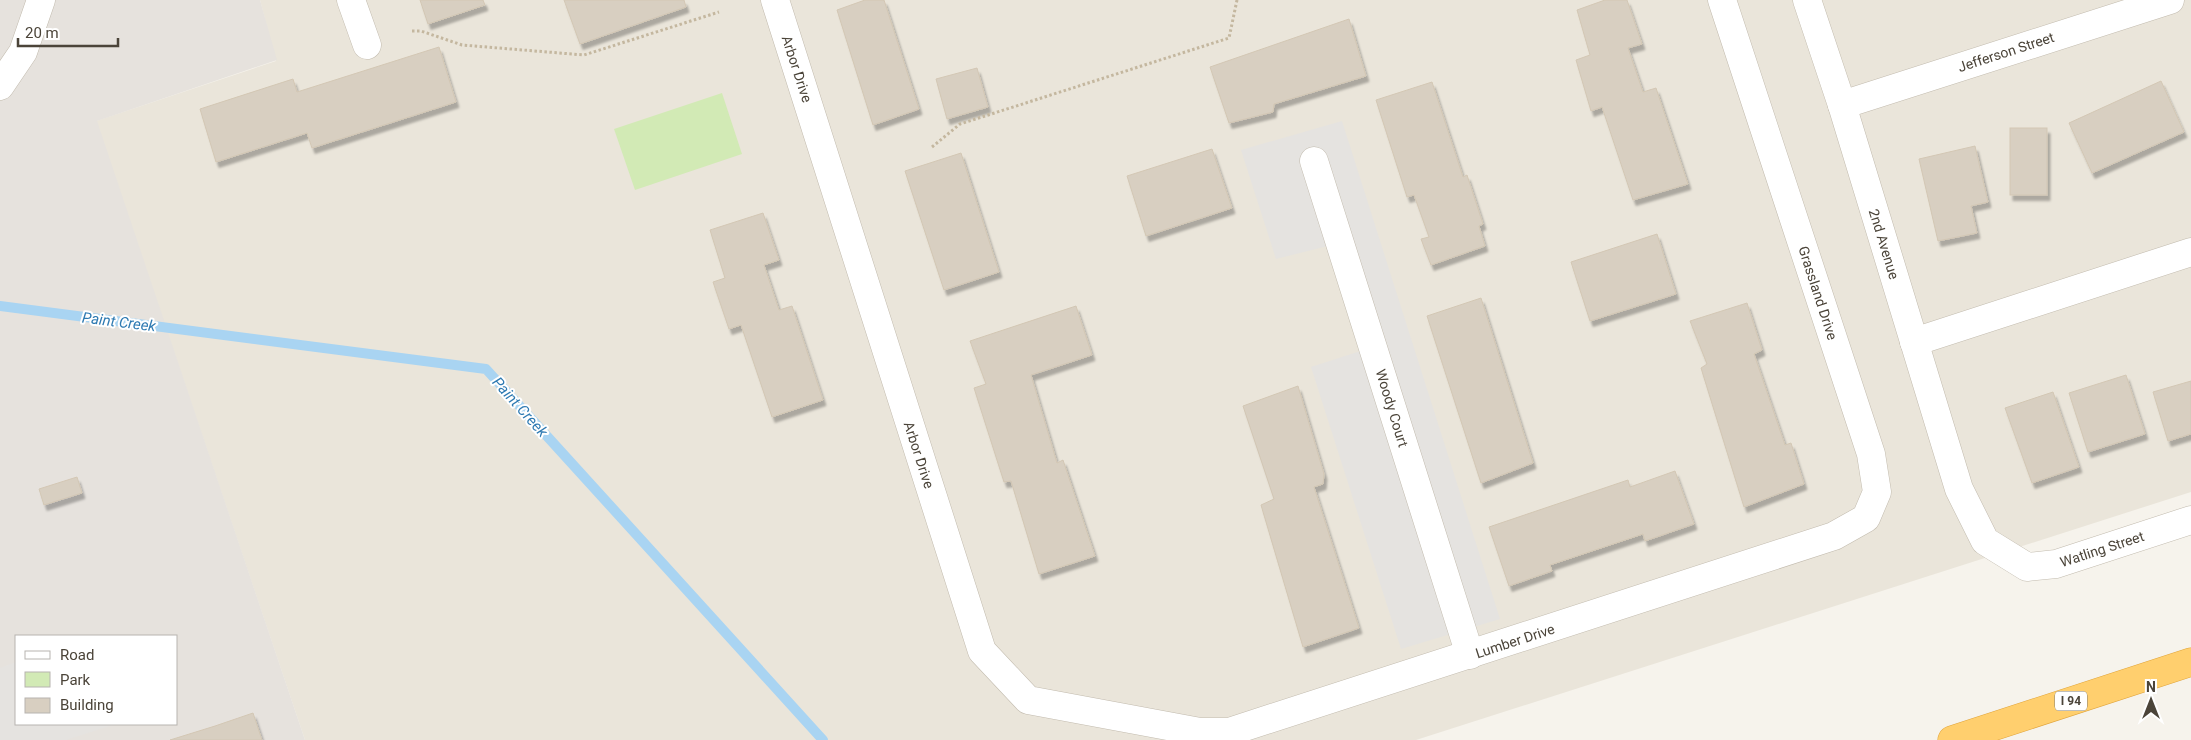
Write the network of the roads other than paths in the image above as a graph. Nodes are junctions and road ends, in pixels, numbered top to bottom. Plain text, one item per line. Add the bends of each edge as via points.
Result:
1 (41, 0) edge
2 (351, 0) edge
3 (774, 0) edge
4 (1722, 0) edge
5 (1807, 0) edge
6 (2170, 0) edge
7 (367, 45) dead end
8 (0, 86) edge
9 (1842, 105) junction
10 (1314, 161) dead end
11 (2191, 252) edge
12 (1914, 342) junction
13 (1959, 489) joint
14 (2191, 520) edge
15 (1801, 547) joint
16 (1470, 655) junction
17 (2191, 662) edge
18 (1229, 732) joint
19 (1952, 740) edge

1 - 8 street via 23,52
2 - 7 street
3 - 18 street, Arbor Drive via 982,652 1028,700 1200,732
4 - 15 street, Grassland Drive via 1871,454 1877,492 1866,518 1834,536
5 - 9 street, 2nd Avenue
6 - 9 street, Jefferson Street
9 - 12 street, 2nd Avenue
10 - 16 street, Woody Court
11 - 12 street
12 - 13 street, 2nd Avenue
13 - 14 street, Watling Street via 1986,541 2027,567 2056,564
15 - 16 street, Lumber Drive
16 - 18 street, Lumber Drive
17 - 19 highway, I 94

